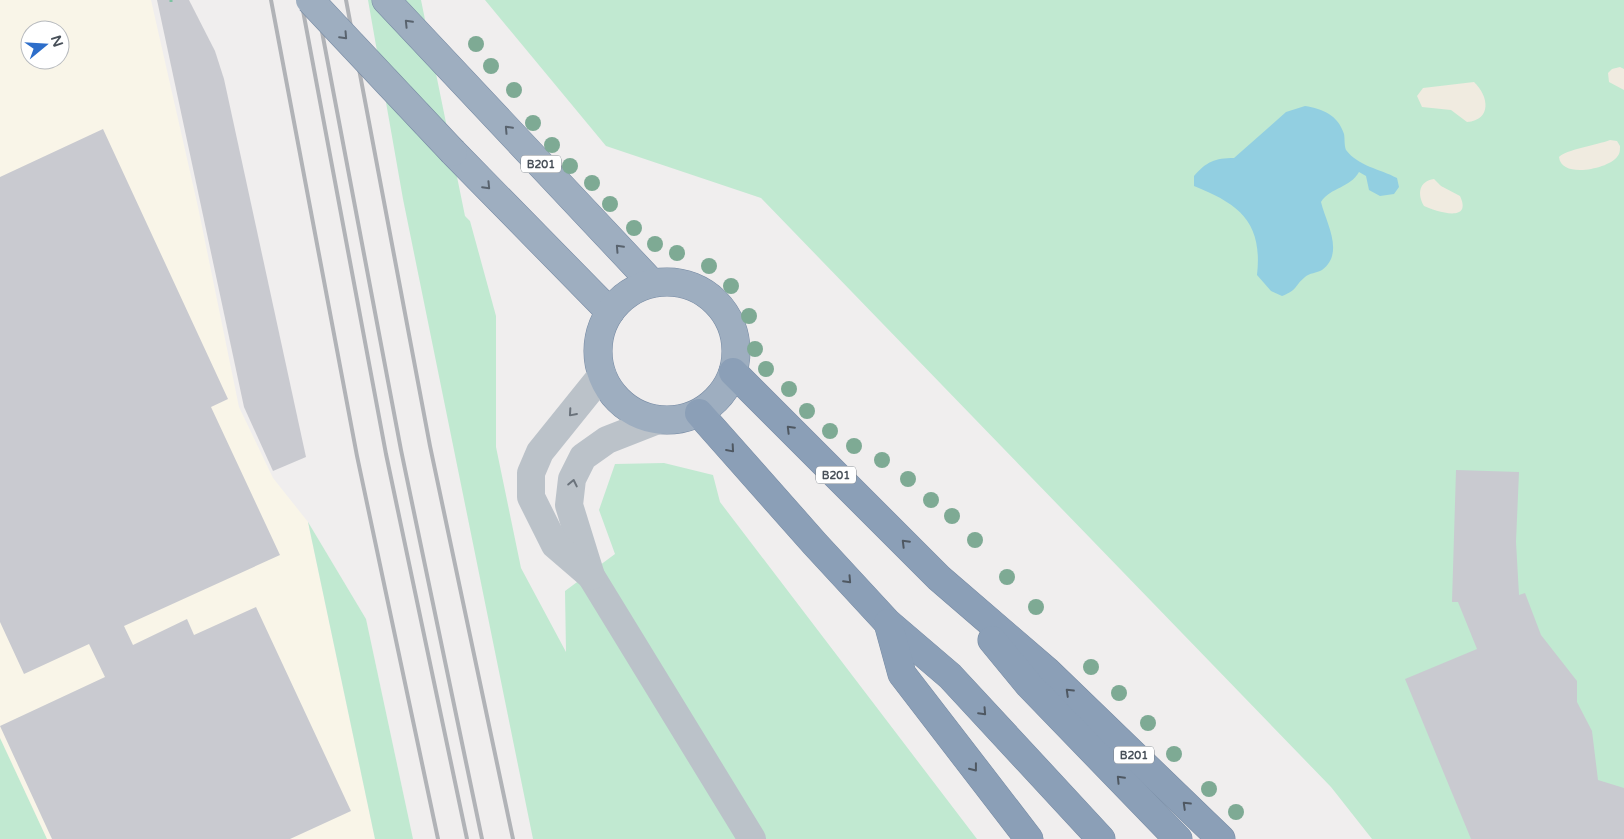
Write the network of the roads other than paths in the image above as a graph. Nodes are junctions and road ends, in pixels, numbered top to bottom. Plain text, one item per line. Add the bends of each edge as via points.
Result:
1 (310, 0) edge
2 (386, 0) edge
3 (652, 283) junction
4 (610, 312) junction
5 (733, 372) junction
6 (602, 375) junction
7 (699, 413) junction
8 (658, 420) junction
9 (591, 576) junction
10 (939, 578) junction
11 (888, 623) junction
12 (752, 839) edge
13 (1029, 839) edge
14 (1101, 839) edge
15 (1178, 839) edge
16 (1221, 839) edge

1 -> 4 highway, bridge
3 -> 2 highway, B201
3 - 4 highway via 628,293
3 - 5 highway via 676,282 700,290 720,306 732,327 737,351
4 - 6 highway via 600,333 598,356
5 - 7 highway via 720,396
10 -> 5 highway, B201
6 - 8 highway via 614,395 634,412
6 -> 9 street via 540,452 532,473 532,497 555,545
7 - 8 highway via 679,420
7 -> 11 highway
9 -> 8 street via 569,505 572,479 583,457 607,440
9 - 12 street
15 -> 10 highway, B201 via 1029,684
16 -> 10 highway, B201 via 1047,671
11 -> 13 highway via 902,674
11 -> 14 highway via 950,676

